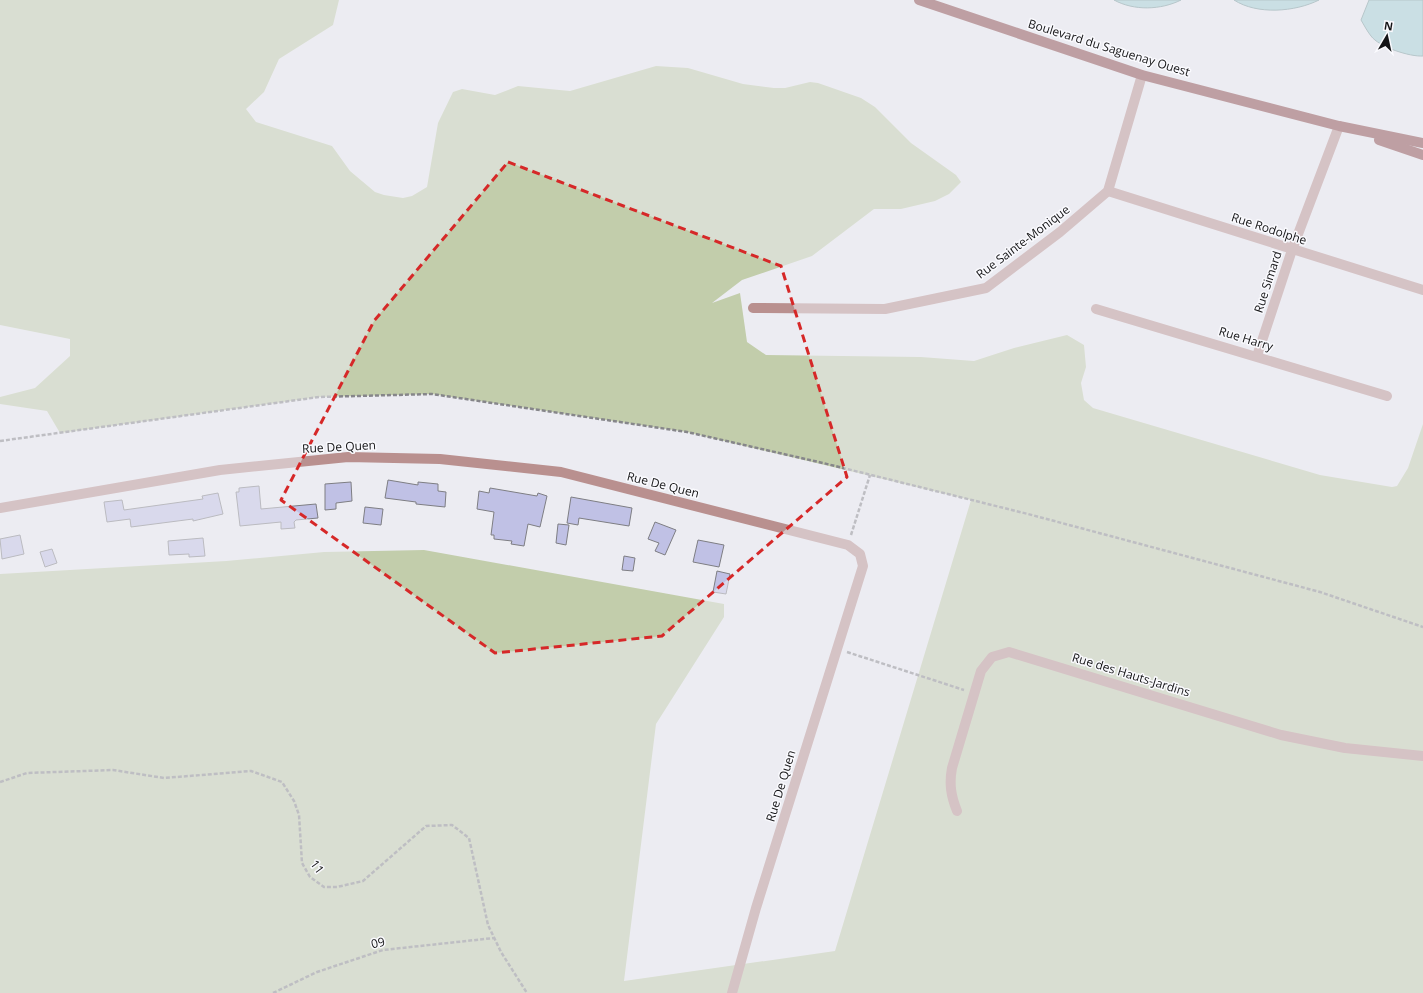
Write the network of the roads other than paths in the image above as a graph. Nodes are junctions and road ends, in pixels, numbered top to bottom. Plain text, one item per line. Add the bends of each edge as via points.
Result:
1 (919, 0) edge
2 (1142, 75) junction
3 (1339, 126) junction
4 (1423, 143) edge
5 (1423, 155) edge
6 (1108, 191) junction
7 (1292, 250) junction
8 (1423, 290) edge
9 (752, 308) dead end
10 (1096, 309) dead end
11 (1257, 356) junction
12 (1387, 396) dead end
13 (0, 508) edge
14 (1423, 756) edge
15 (957, 811) dead end
16 (732, 993) edge

1 - 2 main road, Boulevard du Saguenay Ouest
2 - 3 main road, Boulevard du Saguenay Ouest
2 - 6 street
3 - 4 main road, Boulevard du Saguenay Ouest
3 - 5 main road, Boulevard du Saguenay Ouest
3 - 7 street, Rue Simard
6 - 7 street, Rue Rodolphe
6 - 9 street, Rue Sainte-Monique via 1060,232 986,288 885,309
7 - 8 street, Rue Rodolphe
7 - 11 street, Rue Simard
10 - 11 street, Rue Harry
11 - 12 street, Rue Harry
13 - 16 street, Rue De Quen via 220,470 348,457 440,458 561,472 848,545 860,554 863,566
14 - 15 street, Rue des Hauts-Jardins via 1345,748 1281,735 1009,652 985,663 981,671 949,782

